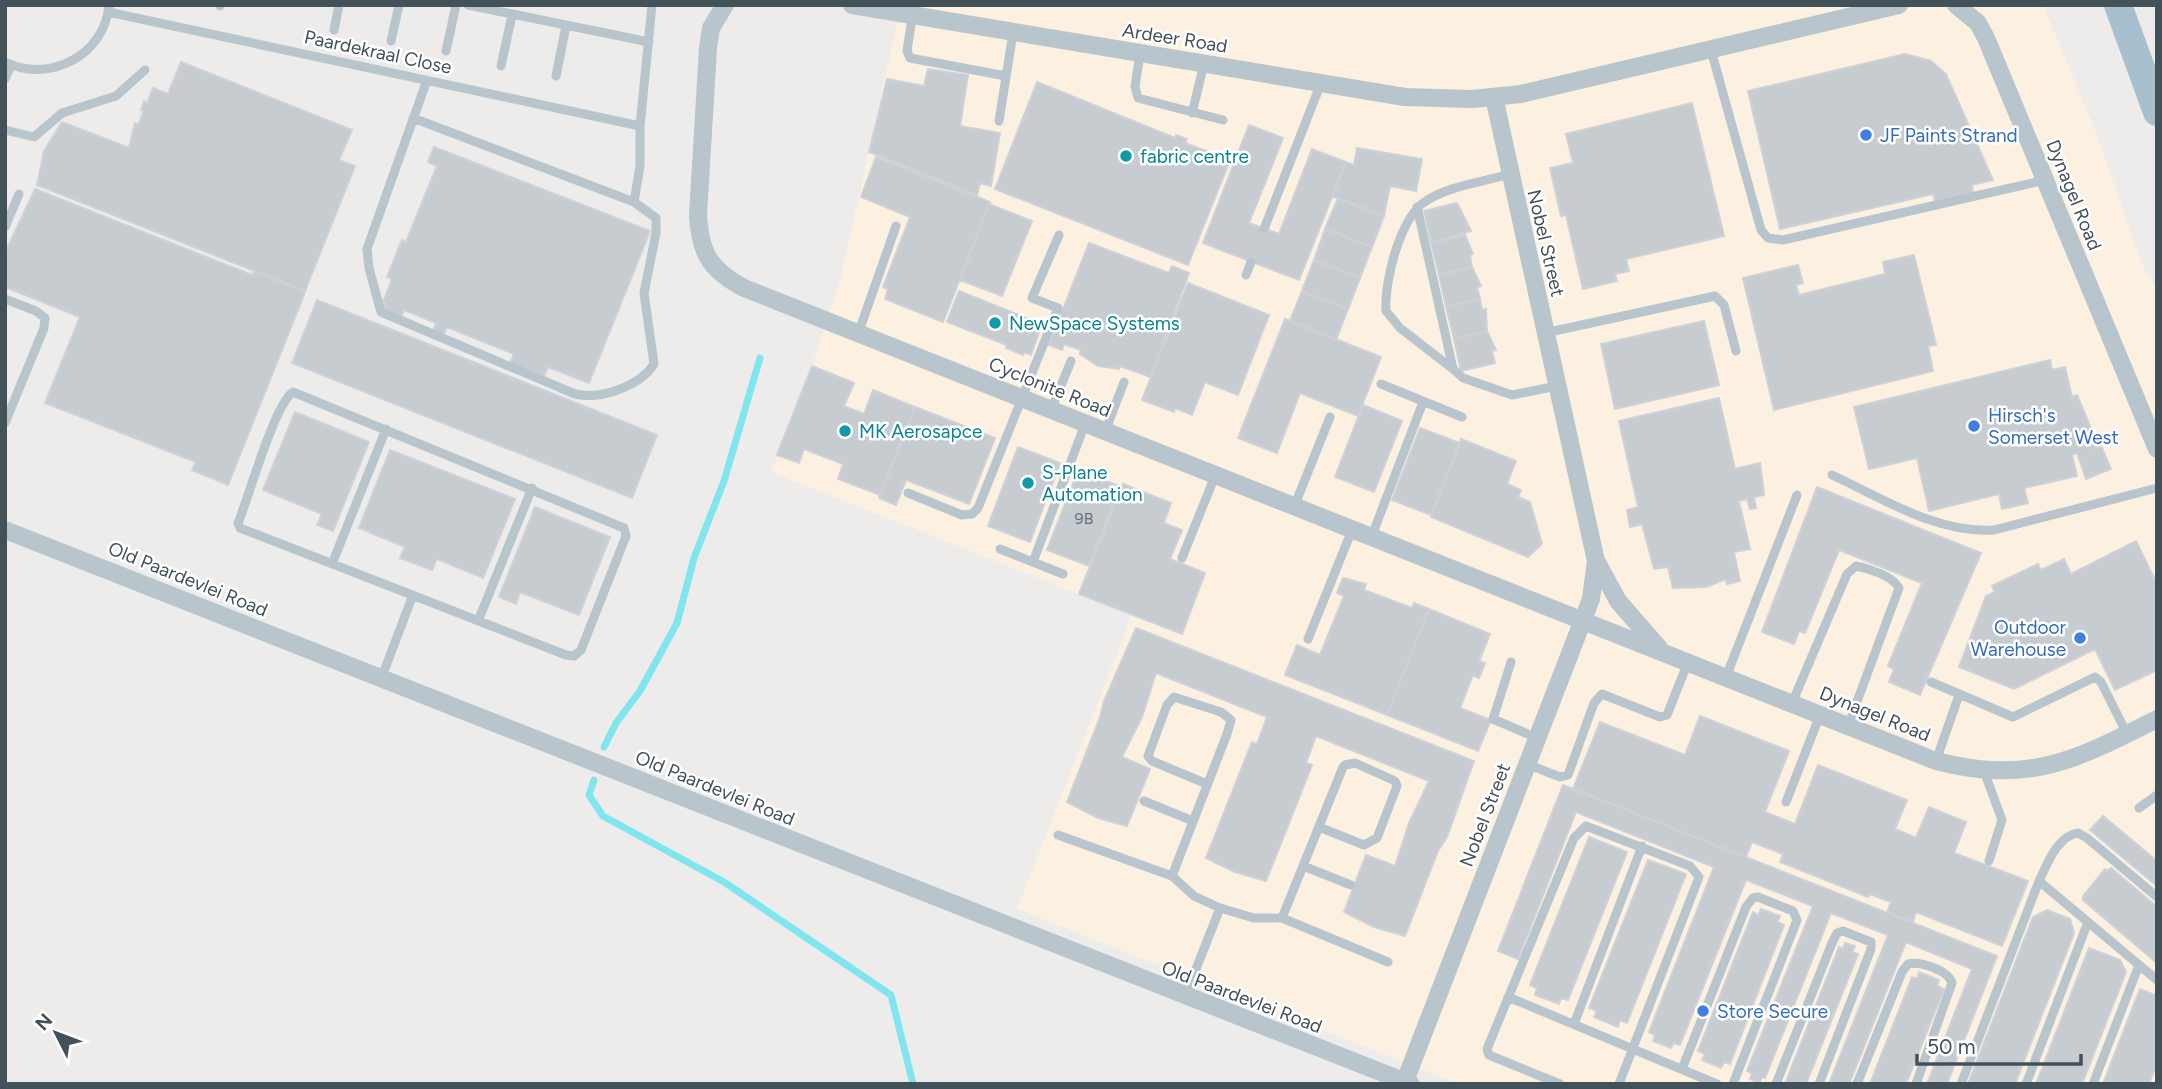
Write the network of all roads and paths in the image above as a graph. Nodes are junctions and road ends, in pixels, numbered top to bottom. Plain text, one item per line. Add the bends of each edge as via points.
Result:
1 (339, 5) edge
2 (399, 5) edge
3 (456, 5) edge
4 (468, 5) edge
5 (652, 5) edge
6 (725, 5) edge
7 (852, 5) edge
8 (1899, 5) edge
9 (1956, 5) edge
10 (2118, 5) edge
11 (108, 8) edge
12 (913, 10) edge
13 (512, 15) junction
14 (566, 26) junction
15 (334, 30) dead end
16 (1013, 33) junction
17 (391, 41) dead end
18 (649, 42) junction
19 (1711, 50) junction
20 (446, 51) dead end
21 (1140, 54) junction
22 (8, 63) edge
23 (1204, 64) junction
24 (501, 65) dead end
25 (145, 70) dead end
26 (556, 76) dead end
27 (1006, 76) junction
28 (5, 79) edge
29 (426, 80) junction
30 (1321, 83) junction
31 (1494, 97) junction
32 (2157, 112) edge
33 (1192, 113) junction
34 (413, 118) junction
35 (1223, 120) dead end
36 (999, 121) dead end
37 (640, 127) junction
38 (5, 130) edge
39 (1510, 174) junction
40 (2045, 180) junction
41 (19, 194) dead end
42 (634, 202) junction
43 (1418, 207) junction
44 (895, 226) dead end
45 (5, 228) edge
46 (1264, 229) dead end
47 (1059, 235) dead end
48 (1251, 262) dead end
49 (1246, 275) dead end
50 (5, 299) edge
51 (1545, 333) junction
52 (858, 334) junction
53 (1736, 351) dead end
54 (1071, 361) dead end
55 (1453, 369) junction
56 (1124, 382) dead end
57 (1381, 384) dead end
58 (1557, 386) junction
59 (1021, 399) junction
60 (1423, 402) junction
61 (1051, 410) junction
62 (1330, 417) dead end
63 (1462, 417) dead end
64 (5, 422) edge
65 (1085, 424) junction
66 (386, 429) junction
67 (1105, 432) junction
68 (2157, 450) edge
69 (1832, 475) dead end
70 (1215, 476) junction
71 (532, 488) junction
72 (2157, 488) edge
73 (908, 494) dead end
74 (1797, 495) dead end
75 (1294, 507) junction
76 (5, 530) edge
77 (1352, 530) junction
78 (1371, 538) junction
79 (1000, 549) dead end
80 (1182, 558) dead end
81 (1596, 561) junction
82 (1033, 562) junction
83 (332, 564) junction
84 (1063, 575) dead end
85 (413, 595) junction
86 (478, 621) junction
87 (1582, 622) junction
88 (1308, 639) dead end
89 (1662, 651) junction
90 (1511, 662) dead end
91 (1688, 662) junction
92 (1726, 677) junction
93 (381, 679) junction
94 (1931, 682) dead end
95 (1959, 695) junction
96 (1792, 704) junction
97 (1820, 715) junction
98 (2157, 719) edge
99 (1848, 726) junction
100 (2127, 734) junction
101 (1537, 738) junction
102 (1936, 761) junction
103 (1527, 764) junction
104 (1984, 771) junction
105 (1208, 783) junction
106 (2157, 795) edge
107 (1144, 802) dead end
108 (1786, 802) dead end
109 (2139, 808) dead end
110 (1193, 821) junction
111 (1319, 827) junction
112 (1058, 835) dead end
113 (1642, 846) junction
114 (1989, 861) dead end
115 (1303, 866) junction
116 (1172, 876) junction
117 (2039, 881) junction
118 (1351, 886) dead end
119 (2157, 897) edge
120 (1220, 908) junction
121 (1282, 918) junction
122 (2088, 922) junction
123 (1388, 962) dead end
124 (2139, 965) junction
125 (2157, 980) edge
126 (1185, 997) junction
127 (1508, 997) junction
128 (1574, 1024) junction
129 (1633, 1049) junction
130 (1682, 1069) junction
131 (1408, 1083) edge
132 (1560, 1084) edge
133 (1619, 1084) edge
134 (1717, 1084) edge
135 (1733, 1084) edge
136 (1776, 1084) edge
137 (1819, 1084) edge
138 (1857, 1084) edge
139 (1916, 1084) edge
140 (1961, 1084) edge
141 (2026, 1084) edge
142 (2093, 1084) edge

1 - 15 lane
2 - 17 lane
3 - 20 lane
4 - 13 lane
5 - 18 lane
6 - 52 street, Cyclonite Road via 711,28 708,48 699,237 724,277
7 - 12 street, Ardeer Road
8 - 19 street
9 - 40 street, Dynagel Road via 1978,23 1986,38
10 - 32 main road
11 - 22 lane, Paardekraal Close via 104,25 89,48 66,64 38,70
11 - 29 lane, Paardekraal Close
12 - 16 street, Ardeer Road
12 - 27 lane via 910,58
13 - 14 lane
13 - 24 lane
14 - 18 lane
14 - 26 lane
16 - 21 street, Ardeer Road
16 - 27 lane
18 - 37 lane
19 - 31 street
19 - 40 lane via 1761,230 1771,239 1783,240
21 - 23 street, Ardeer Road
21 - 33 lane via 1135,86 1138,98
22 - 28 lane
23 - 30 street, Ardeer Road
23 - 33 lane
25 - 38 lane via 116,96 62,113 34,137
27 - 36 lane
29 - 34 lane
29 - 37 lane, Paardekraal Close
30 - 31 street, Ardeer Road via 1405,97
30 - 46 lane
31 - 39 street, Nobel Street
33 - 35 lane
34 - 42 lane
34 - 42 lane via 368,249 379,309 575,394 593,396 635,383 654,363 644,293 657,224 649,211
37 - 42 lane
39 - 43 lane via 1432,197
39 - 51 street, Nobel Street
40 - 68 street, Dynagel Road
41 - 45 lane
43 - 55 lane
43 - 55 lane via 1396,252 1386,311 1400,328
44 - 52 lane
47 - 59 lane via 1032,298 1058,307
48 - 49 lane
50 - 64 lane via 45,318
51 - 53 lane via 1715,296 1724,305
51 - 58 street, Nobel Street
52 - 59 street, Cyclonite Road
54 - 61 lane
55 - 58 lane via 1463,378 1512,395
56 - 67 lane
57 - 60 lane
58 - 81 street, Nobel Street
59 - 61 street, Cyclonite Road
59 - 73 lane via 976,511 962,515
60 - 63 lane
60 - 78 lane
61 - 65 street, Cyclonite Road
62 - 75 lane
65 - 67 street, Cyclonite Road
65 - 82 lane
66 - 71 lane
66 - 83 lane
66 - 83 lane via 296,392 287,396 275,423 237,525
67 - 70 street, Cyclonite Road
69 - 72 lane via 1941,524 1974,531 1994,530
70 - 75 street, Cyclonite Road
70 - 80 lane
71 - 86 lane
71 - 86 lane via 625,528 610,580 581,650 574,656
74 - 92 lane
75 - 77 street, Cyclonite Road
76 - 93 street, Old Paardevlei Road
77 - 78 street, Cyclonite Road
77 - 88 lane
78 - 87 street, Cyclonite Road
79 - 82 lane
81 - 87 street, Nobel Street via 1595,587
81 - 89 street, Nobel Street via 1618,601
82 - 84 lane
83 - 85 lane
85 - 86 lane
85 - 93 lane
87 - 89 street, Dynagel Road
87 - 101 street, Nobel Street
89 - 91 street, Dynagel Road
90 - 101 lane via 1493,719
91 - 92 street, Dynagel Road
91 - 103 lane via 1667,715 1660,717 1602,694 1594,703 1568,775
92 - 96 street, Dynagel Road
93 - 126 street, Old Paardevlei Road
94 - 95 lane
95 - 100 lane via 2013,717 2095,677
95 - 102 lane
96 - 97 street, Dynagel Road
96 - 99 lane via 1847,574 1856,566 1863,567 1895,581 1899,588
97 - 99 street, Dynagel Road
97 - 108 lane
98 - 100 street, Dynagel Road
99 - 102 street, Dynagel Road
100 - 104 street, Dynagel Road via 2056,766
101 - 103 street, Nobel Street
102 - 104 street, Dynagel Road
103 - 131 street, Nobel Street
104 - 114 lane via 2002,820
105 - 105 lane via 1148,756 1174,697 1231,720
105 - 110 lane
106 - 109 lane
107 - 110 lane
110 - 116 lane
111 - 111 lane via 1371,844 1390,804 1395,781 1348,763
111 - 115 lane
112 - 116 lane
113 - 127 lane via 1593,827 1577,833
113 - 128 lane
113 - 129 lane via 1690,866 1699,877
115 - 118 lane
115 - 121 lane
116 - 120 lane via 1194,897
117 - 119 lane via 2058,846 2078,834
117 - 122 lane
117 - 140 lane
120 - 121 lane via 1254,918
120 - 126 lane
121 - 123 lane
122 - 124 lane
122 - 141 lane
124 - 125 lane
124 - 142 lane
126 - 131 street, Old Paardevlei Road
127 - 128 lane
127 - 132 lane via 1488,1052
128 - 129 lane
129 - 130 lane
129 - 133 lane
130 - 134 lane
130 - 135 lane via 1746,906 1758,897 1793,911 1797,920
136 - 137 lane via 1832,943 1843,931 1872,944
138 - 139 lane via 1902,972 1916,962 1950,976 1952,983

